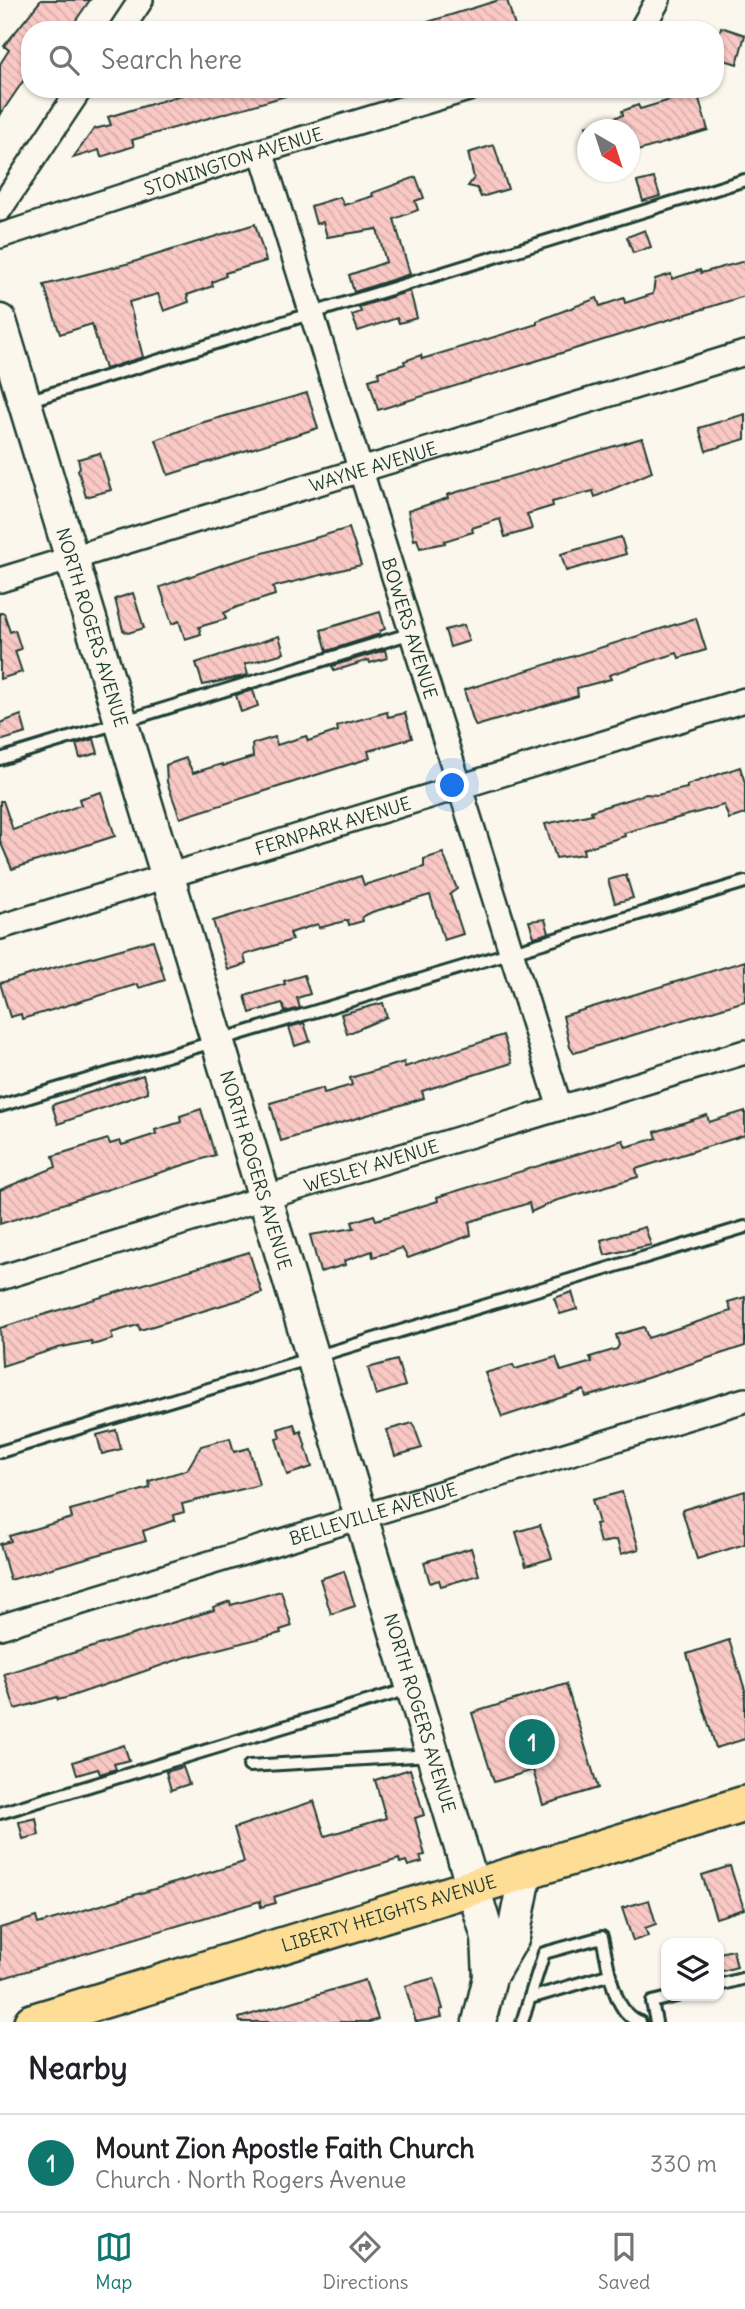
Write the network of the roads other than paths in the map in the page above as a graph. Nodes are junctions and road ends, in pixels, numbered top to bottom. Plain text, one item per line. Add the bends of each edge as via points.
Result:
1 (141, 0) edge
2 (658, 0) edge
3 (127, 21) edge
4 (646, 21) edge
5 (74, 98) edge
6 (438, 98) edge
7 (261, 151) junction
8 (745, 180) edge
9 (0, 209) edge
10 (0, 236) edge
11 (312, 313) junction
12 (0, 321) edge
13 (745, 352) edge
14 (24, 402) junction
15 (360, 470) junction
16 (71, 558) junction
17 (0, 580) edge
18 (412, 633) junction
19 (745, 701) edge
20 (122, 722) junction
21 (0, 759) edge
22 (460, 787) junction
23 (168, 876) junction
24 (745, 882) edge
25 (0, 927) edge
26 (511, 952) junction
27 (218, 1040) junction
28 (745, 1052) edge
29 (0, 1106) edge
30 (560, 1108) junction
31 (266, 1197) junction
32 (745, 1227) edge
33 (0, 1278) edge
34 (314, 1359) junction
35 (745, 1400) edge
36 (0, 1452) edge
37 (360, 1517) junction
38 (0, 1627) edge
39 (414, 1687) junction
40 (433, 1755) junction
41 (248, 1766) dead end
42 (745, 1804) edge
43 (0, 1813) edge
44 (526, 1871) junction
45 (473, 1887) junction
46 (611, 1974) junction
47 (490, 1977) junction
48 (745, 1978) edge
49 (724, 1983) edge
50 (530, 1998) junction
51 (661, 2000) edge
52 (32, 2022) edge
53 (479, 2022) edge
54 (522, 2022) edge
55 (640, 2022) edge
56 (656, 2022) edge

1 - 3 street
2 - 4 street
5 - 9 street
6 - 7 street, STONINGTON AVENUE
7 - 10 street, STONINGTON AVENUE
7 - 11 street, BOWERS AVENUE
8 - 11 lane
11 - 14 lane
11 - 15 street, BOWERS AVENUE
12 - 14 street, NORTH ROGERS AVENUE
13 - 15 street, WAYNE AVENUE
14 - 16 street, NORTH ROGERS AVENUE
15 - 16 street, WAYNE AVENUE
15 - 18 street, BOWERS AVENUE
16 - 17 street, WAYNE AVENUE
16 - 20 street, NORTH ROGERS AVENUE
18 - 20 lane
18 - 22 street, BOWERS AVENUE
19 - 22 street, FERNPARK AVENUE
20 - 21 lane
20 - 23 street, NORTH ROGERS AVENUE
22 - 23 street, FERNPARK AVENUE
22 - 26 street, BOWERS AVENUE
23 - 25 street, FERNPARK AVENUE
23 - 27 street, NORTH ROGERS AVENUE
24 - 26 lane
26 - 27 lane
26 - 30 street, BOWERS AVENUE
27 - 29 lane
27 - 31 street, NORTH ROGERS AVENUE
28 - 30 street, WESLEY AVENUE
30 - 31 street, WESLEY AVENUE
31 - 33 street, WESLEY AVENUE
31 - 34 street, NORTH ROGERS AVENUE
32 - 34 lane
34 - 36 lane
34 - 37 street, NORTH ROGERS AVENUE
35 - 37 street, BELLEVILLE AVENUE
37 - 38 street, BELLEVILLE AVENUE
37 - 39 street, NORTH ROGERS AVENUE
39 - 40 street, NORTH ROGERS AVENUE
39 - 43 lane
40 - 41 lane
40 - 45 street, NORTH ROGERS AVENUE
42 - 44 main road, LIBERTY HEIGHTS AVENUE
44 - 45 main road, LIBERTY HEIGHTS AVENUE
44 - 47 street via 513,1937
45 - 47 street, NORTH ROGERS AVENUE via 491,1949
45 - 52 main road, LIBERTY HEIGHTS AVENUE
46 - 50 lane
46 - 50 lane via 602,1937 544,1953
46 - 55 lane via 623,2008
47 - 53 street, NORTH ROGERS AVENUE
48 - 49 lane
50 - 54 lane
51 - 56 lane via 652,2003

